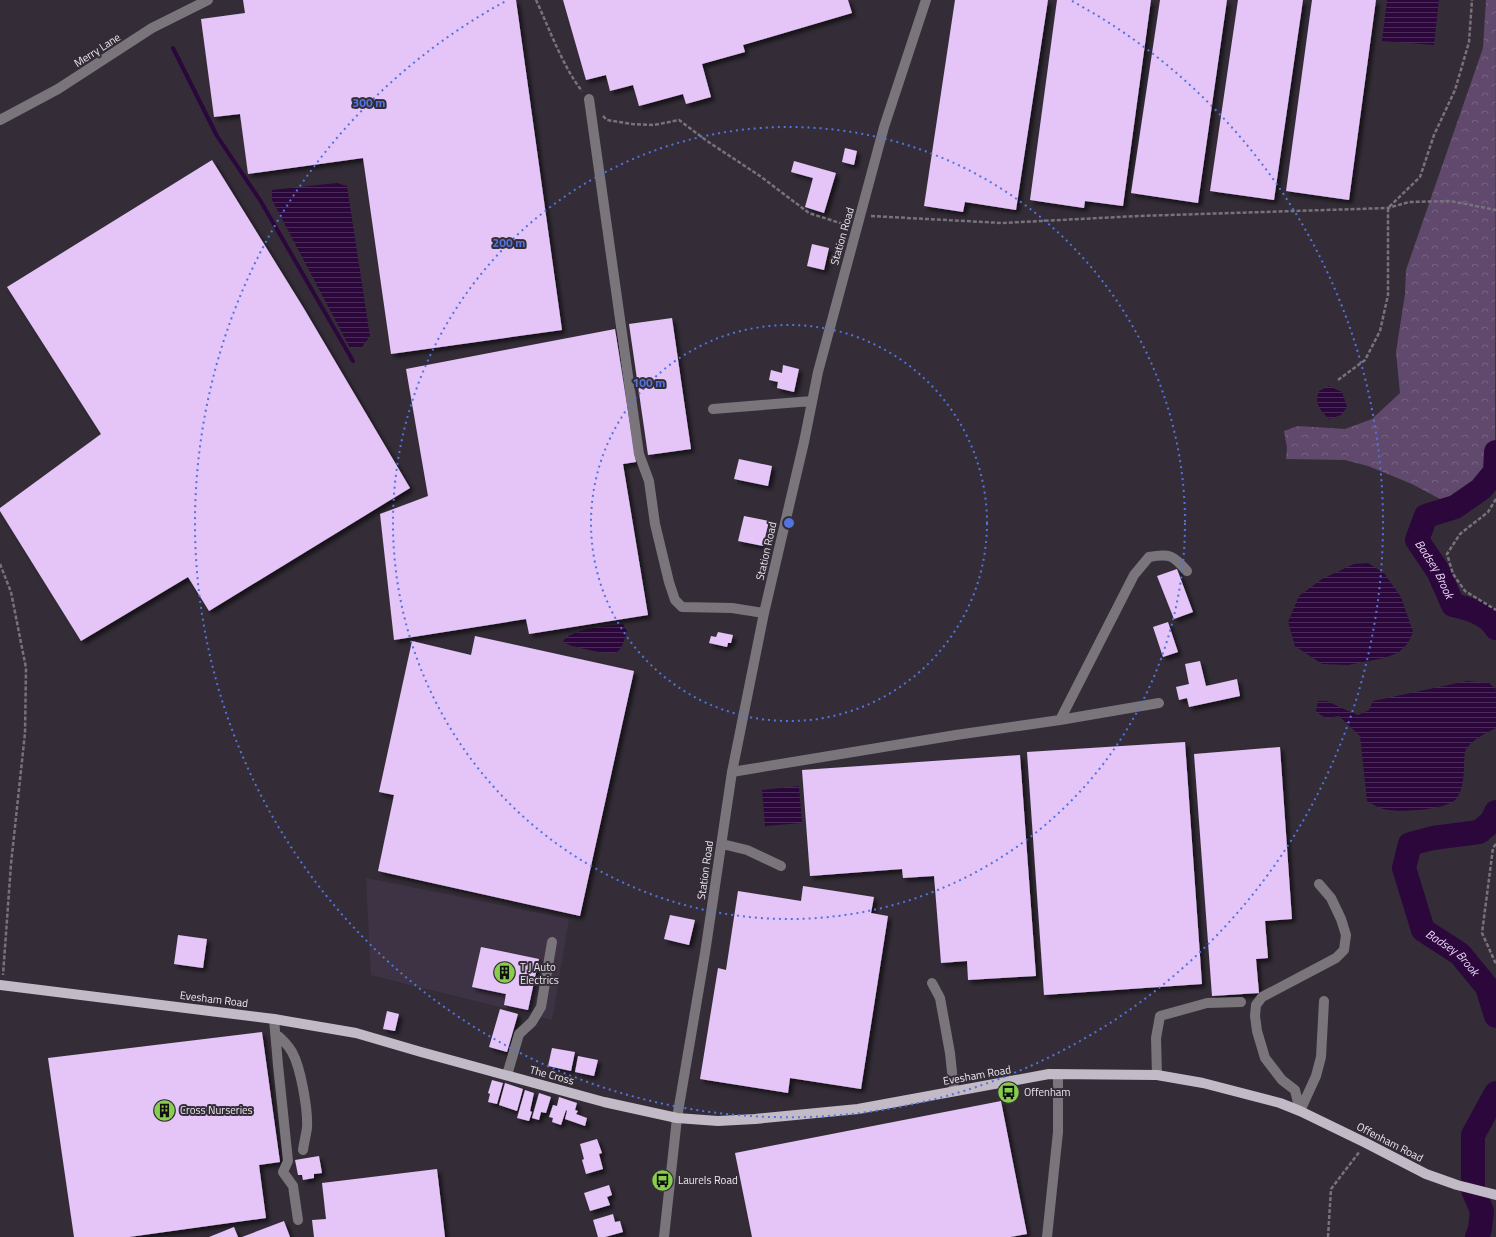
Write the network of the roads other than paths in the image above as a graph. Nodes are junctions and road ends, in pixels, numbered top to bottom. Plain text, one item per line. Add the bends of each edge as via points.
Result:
1 (208, 0) edge
2 (926, 0) edge
3 (589, 99) road end
4 (0, 120) edge
5 (812, 400) junction
6 (713, 409) dead end
7 (1187, 571) dead end
8 (764, 613) junction
9 (1159, 703) dead end
10 (1060, 720) junction
11 (732, 772) junction
12 (722, 844) junction
13 (781, 866) dead end
14 (1319, 884) dead end
15 (552, 942) dead end
16 (932, 983) dead end
17 (1, 985) edge
18 (1241, 1002) dead end
19 (1324, 1002) dead end
20 (274, 1019) junction
21 (276, 1034) junction
22 (421, 1052) joint
23 (1058, 1074) junction
24 (507, 1075) junction
25 (1157, 1075) junction
26 (954, 1091) junction
27 (1280, 1103) joint
28 (1300, 1111) junction
29 (677, 1118) junction
30 (303, 1150) dead end
31 (1494, 1194) edge
32 (298, 1220) dead end
33 (664, 1237) edge
34 (1047, 1237) edge

1 - 4 street, Merry Lane via 152,28 58,90
2 - 5 street, Station Road via 884,127
3 - 8 street via 639,454 649,481 656,524 675,600 682,607 732,608
5 - 6 street
5 - 8 street, Station Road
7 - 10 street via 1173,557 1149,557 1134,575
8 - 11 street, Station Road
9 - 10 street
10 - 11 street
11 - 12 street, Station Road
12 - 13 street via 747,850
12 - 29 street, Station Road
14 - 28 street via 1331,898 1340,919 1346,935 1344,950 1336,958 1262,997 1256,1005 1255,1016 1265,1058 1282,1080 1295,1090
15 - 24 street via 541,1007 532,1022 519,1034
16 - 26 street via 940,998
17 - 20 main road, Evesham Road
18 - 25 street via 1207,1003 1160,1016 1156,1038
19 - 28 street via 1321,1057 1316,1076
20 - 21 street
20 - 22 main road, Evesham Road via 356,1033
21 - 30 street via 292,1052 298,1067 307,1128
21 - 32 street via 288,1161 283,1172 293,1186
22 - 24 main road, The Cross
23 - 25 main road, Evesham Road
23 - 26 main road, Evesham Road
23 - 34 street via 1058,1132
24 - 29 main road, The Cross via 604,1102
25 - 27 main road, Evesham Road via 1203,1083
26 - 29 main road, Evesham Road via 834,1112 718,1121
27 - 28 main road, Offenham Road
28 - 31 main road, Offenham Road via 1426,1174
29 - 33 street

